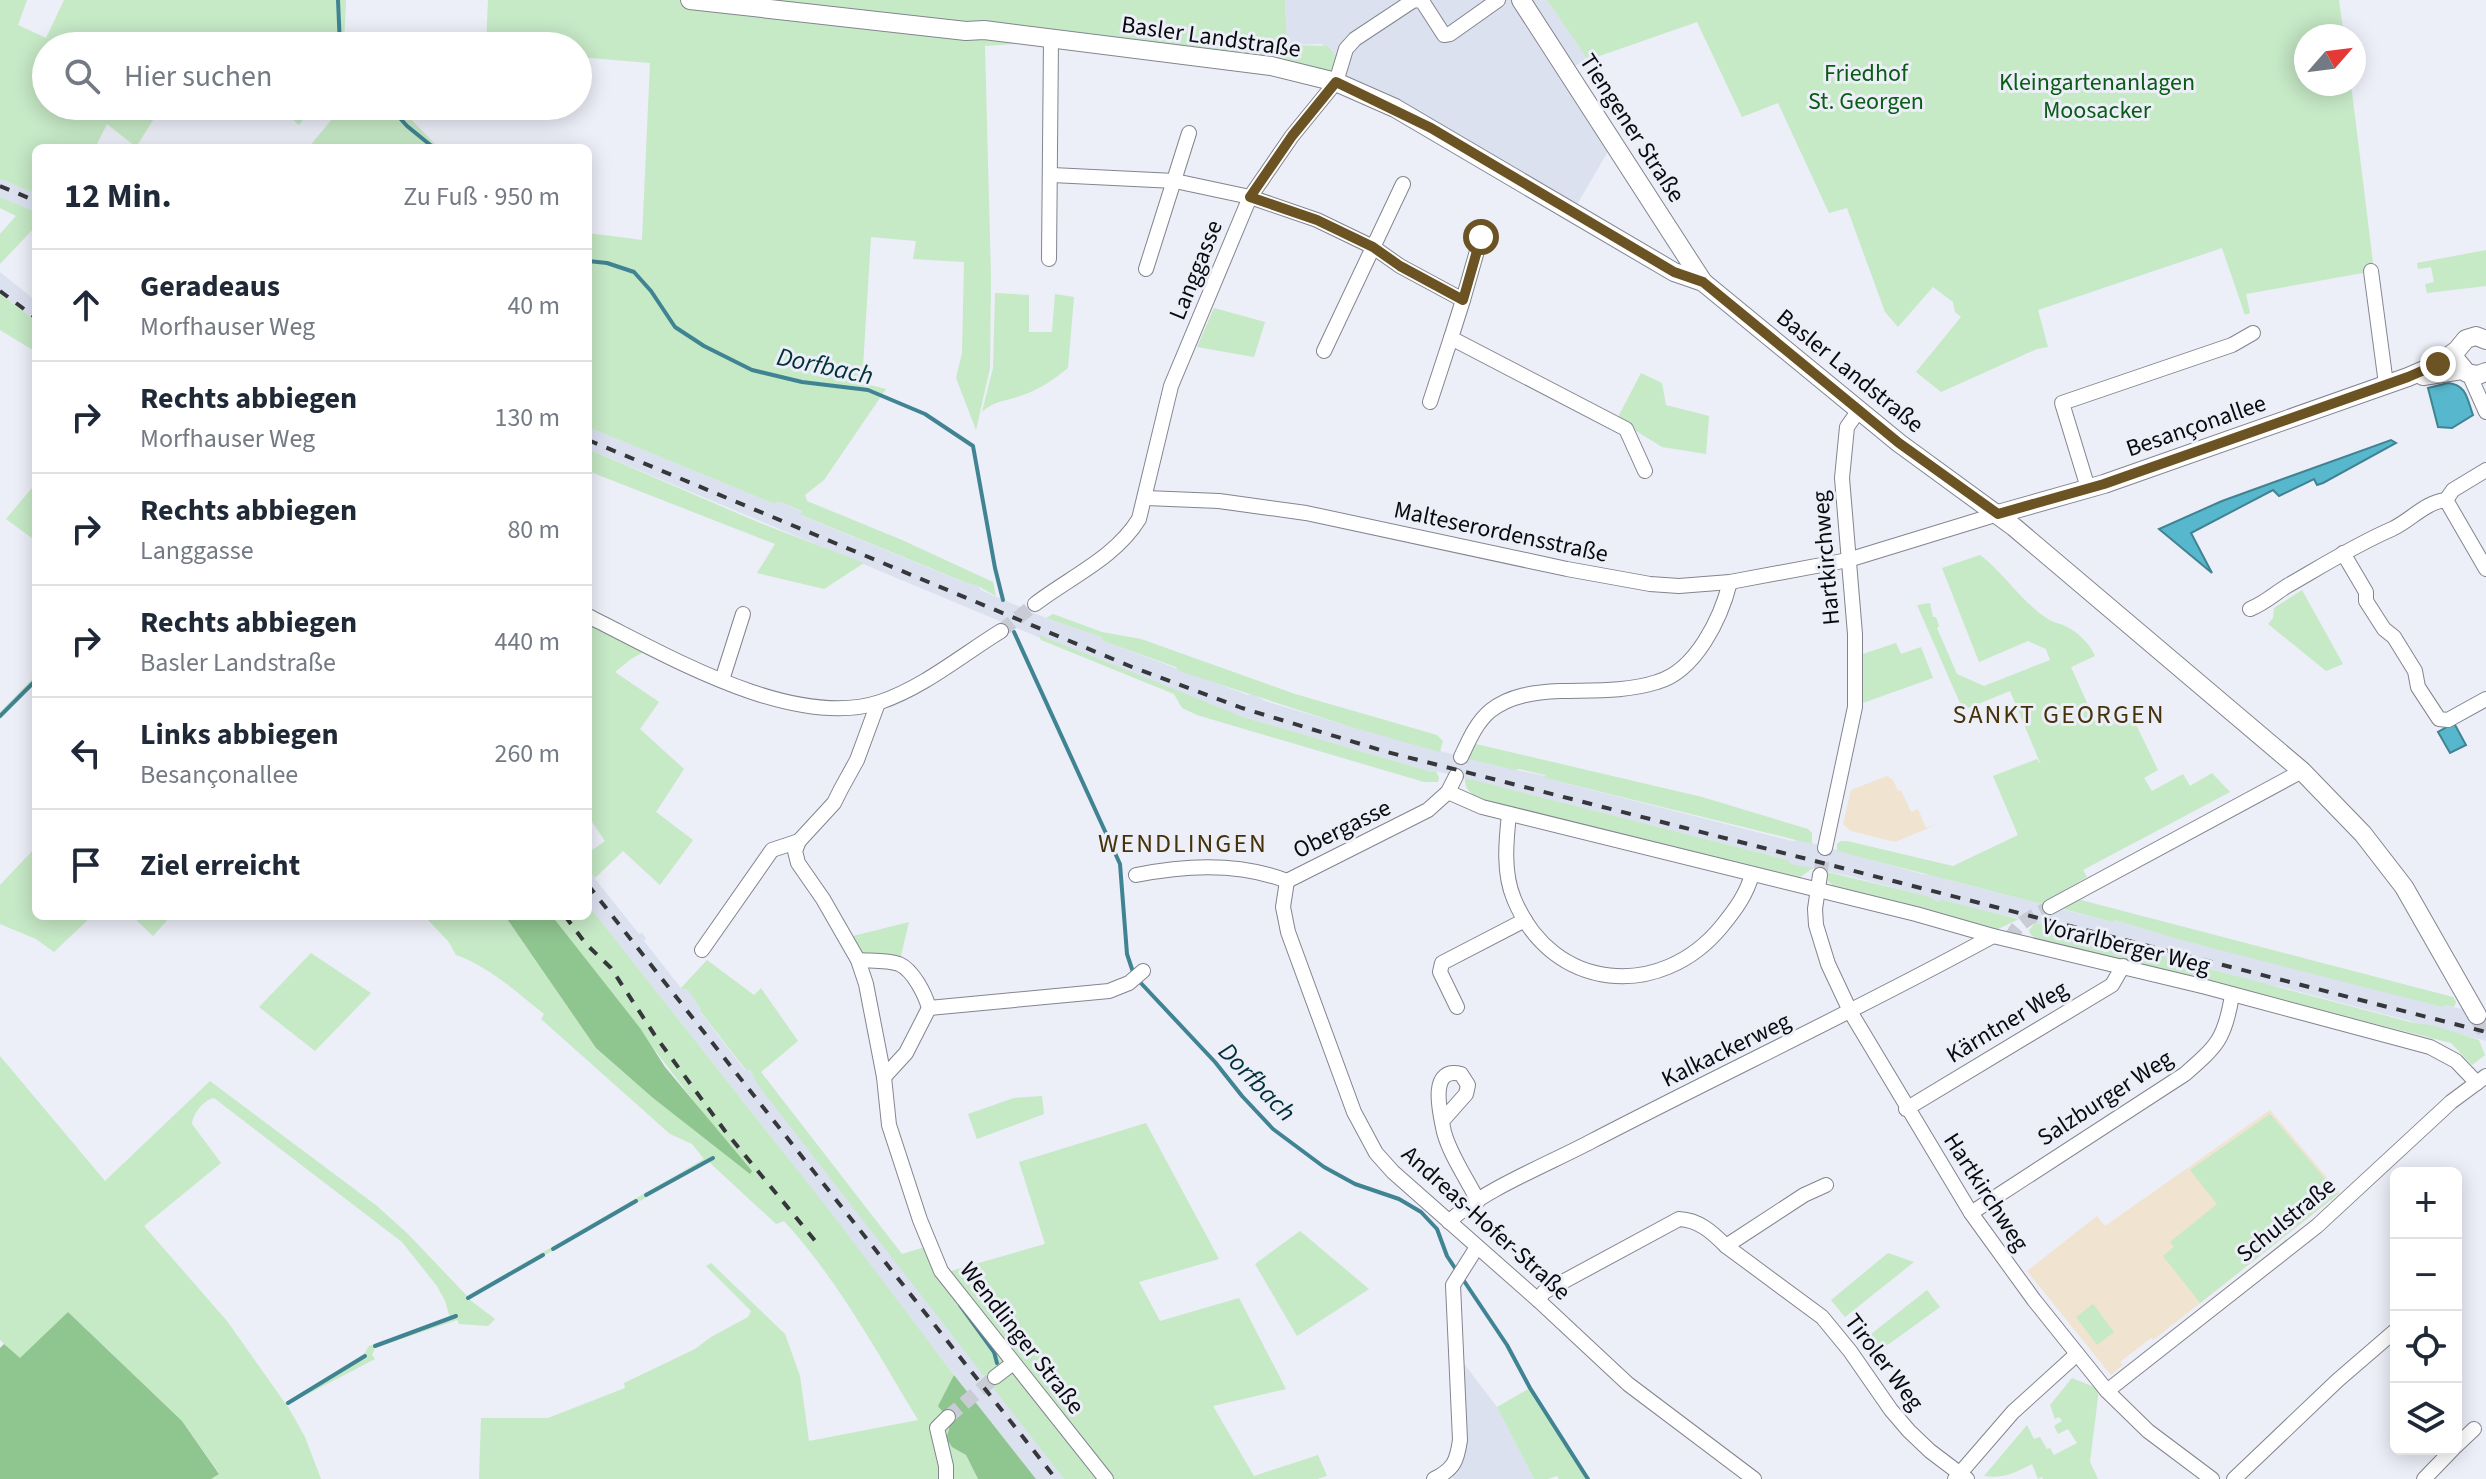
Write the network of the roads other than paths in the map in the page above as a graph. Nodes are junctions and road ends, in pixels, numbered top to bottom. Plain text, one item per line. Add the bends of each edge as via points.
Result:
1 (690, 0) edge
2 (1498, 0) edge
3 (1521, 0) edge
4 (1051, 40) junction
5 (1336, 82) junction
6 (1189, 133) dead end
7 (1052, 175) junction
8 (1175, 181) junction
9 (1403, 184) dead end
10 (1250, 197) junction
11 (1481, 237) dead end
12 (1373, 247) junction
13 (1049, 259) dead end
14 (1146, 269) dead end
15 (2371, 271) dead end
16 (1703, 282) junction
17 (1463, 300) junction
18 (2253, 333) dead end
19 (1451, 338) junction
20 (2486, 340) edge
21 (2457, 350) junction
22 (1324, 351) dead end
23 (2475, 372) edge
24 (2408, 377) junction
25 (2386, 384) junction
26 (1430, 402) dead end
27 (2485, 409) edge
28 (1859, 410) junction
29 (2486, 470) edge
30 (1645, 471) dead end
31 (2088, 488) junction
32 (1146, 498) junction
33 (2446, 500) junction
34 (1998, 514) junction
35 (2343, 553) junction
36 (1848, 560) junction
37 (2486, 569) edge
38 (1730, 582) junction
39 (1035, 604) tunnel mouth
40 (2250, 609) dead end
41 (743, 614) dead end
42 (592, 618) edge
43 (1001, 631) tunnel mouth
44 (722, 680) junction
45 (2486, 699) edge
46 (878, 703) junction
47 (1461, 757) dead end
48 (2302, 771) junction
49 (1456, 776) dead end
50 (1448, 792) junction
51 (1509, 814) junction
52 (799, 841) junction
53 (1825, 848) tunnel mouth
54 (1752, 874) junction
55 (1136, 875) dead end
56 (1820, 875) tunnel mouth
57 (1287, 881) junction
58 (1817, 891) junction
59 (2050, 907) tunnel mouth
60 (1525, 920) junction
61 (1993, 936) junction
62 (702, 950) dead end
63 (858, 960) junction
64 (2123, 966) junction
65 (1139, 975) dead end
66 (2232, 995) junction
67 (1457, 1007) dead end
68 (929, 1008) junction
69 (1851, 1013) junction
70 (2477, 1015) tunnel mouth
71 (884, 1077) junction
72 (2481, 1080) edge
73 (1906, 1109) junction
74 (1443, 1120) dead end
75 (1826, 1185) dead end
76 (1478, 1201) junction
77 (1971, 1213) junction
78 (1449, 1222) junction
79 (1726, 1246) junction
80 (1477, 1247) junction
81 (1538, 1300) junction
82 (2390, 1335) edge
83 (2077, 1354) junction
84 (1012, 1364) junction
85 (995, 1377) tunnel mouth
86 (2107, 1391) junction
87 (942, 1423) dead end
88 (2474, 1429) dead end
89 (2462, 1440) edge
90 (2447, 1455) edge
91 (1961, 1477) edge
92 (946, 1479) edge
93 (1106, 1479) edge
94 (1434, 1479) edge
95 (1754, 1479) edge
96 (2212, 1479) edge
97 (2234, 1479) edge
98 (2424, 1479) edge

1 - 4 street, Basler Landstraße
2 - 5 street, Langgasse via 1444,35 1422,1 1414,0 1355,39 1346,49
3 - 16 street, Tiengener Straße
4 - 5 street, Basler Landstraße via 1271,66
4 - 7 street
5 - 10 street, Langgasse
5 - 16 street, Basler Landstraße via 1431,128 1674,272
6 - 8 street
7 - 8 street
7 - 13 street
8 - 10 street
8 - 14 street
9 - 12 street
10 - 12 street
10 - 32 street, Langgasse via 1171,386
11 - 17 street
12 - 17 street
12 - 22 street
15 - 25 street
16 - 28 street, Basler Landstraße
17 - 19 street
18 - 31 street via 2232,345 2062,403
19 - 26 street
19 - 30 street via 1626,429
20 - 21 street, Besançonallee via 2471,337
21 - 23 street via 2457,361
21 - 24 street, Besançonallee
23 - 24 street, Besançonallee
23 - 27 street
24 - 25 street, Besançonallee
25 - 31 street, Besançonallee
28 - 34 street, Basler Landstraße
28 - 36 street, Hartkirchweg via 1847,427 1844,447
29 - 33 street
31 - 34 street, Besançonallee
32 - 38 street, Malteserordensstraße via 1306,513 1650,584
32 - 39 street via 1139,519 1115,549
33 - 35 street
33 - 37 street
34 - 36 street, Malteserordensstraße
34 - 48 street, Basler Landstraße
35 - 40 street
35 - 45 street via 2366,601 2394,637 2439,719 2448,720
36 - 38 street, Malteserordensstraße
36 - 53 street, Hartkirchweg via 1855,707
38 - 47 street via 1708,633 1675,673 1660,682 1627,688 1542,692 1514,699 1477,725
41 - 44 street
42 - 44 street
43 - 46 street via 909,691
44 - 46 street via 813,707
46 - 52 street via 834,803
48 - 59 street
48 - 70 street, Basler Landstraße via 2337,804 2404,887
49 - 50 street, Obergasse
50 - 51 street, Vorarlberger Weg
50 - 57 street, Obergasse via 1413,819
51 - 54 street, Vorarlberger Weg
51 - 60 street via 1509,884
52 - 62 street via 772,850
52 - 63 street, Wendlinger Straße via 798,863
54 - 58 street, Vorarlberger Weg
54 - 60 street via 1748,889 1708,942 1681,962 1626,978 1572,966 1548,949
55 - 57 street, Obergasse via 1201,867 1261,872
56 - 58 street, Hartkirchweg
57 - 78 street, Andreas-Hofer-Straße via 1283,907 1288,932 1364,1134 1393,1172
58 - 61 street, Vorarlberger Weg
58 - 69 street, Hartkirchweg via 1820,941
60 - 67 street via 1442,963 1440,972
61 - 64 street, Vorarlberger Weg
61 - 69 street, Kalkackerweg
63 - 68 street via 899,964
63 - 71 street, Wendlinger Straße
64 - 66 street, Vorarlberger Weg
64 - 73 street, Kärntner Weg via 2112,985
65 - 68 street via 1109,991
66 - 72 street, Vorarlberger Weg via 2430,1047
66 - 77 street, Salzburger Weg via 2228,1023 2215,1047 2185,1074
68 - 71 street via 906,1053
69 - 73 street, Hartkirchweg
69 - 76 street, Kalkackerweg
71 - 84 street, Wendlinger Straße via 893,1138 941,1271
72 - 86 street, Schulstraße via 2317,1226
73 - 77 street, Hartkirchweg
74 - 76 street via 1444,1133
75 - 79 street
76 - 78 street, Kalkackerweg
77 - 83 street, Hartkirchweg
78 - 80 street, Andreas-Hofer-Straße
79 - 81 street, Tiroler Weg via 1692,1220 1679,1219
79 - 91 street, Tiroler Weg via 1822,1317 1909,1431
80 - 81 street, Andreas-Hofer-Straße
80 - 94 street via 1455,1281 1460,1440 1454,1466
81 - 95 street, Andreas-Hofer-Straße via 1628,1384
82 - 97 street
83 - 86 street, Hartkirchweg
83 - 91 street via 2013,1412
84 - 85 street
84 - 93 street, Wendlinger Straße
86 - 96 street, Hartkirchweg via 2148,1431
87 - 92 street
88 - 89 street
90 - 98 street

